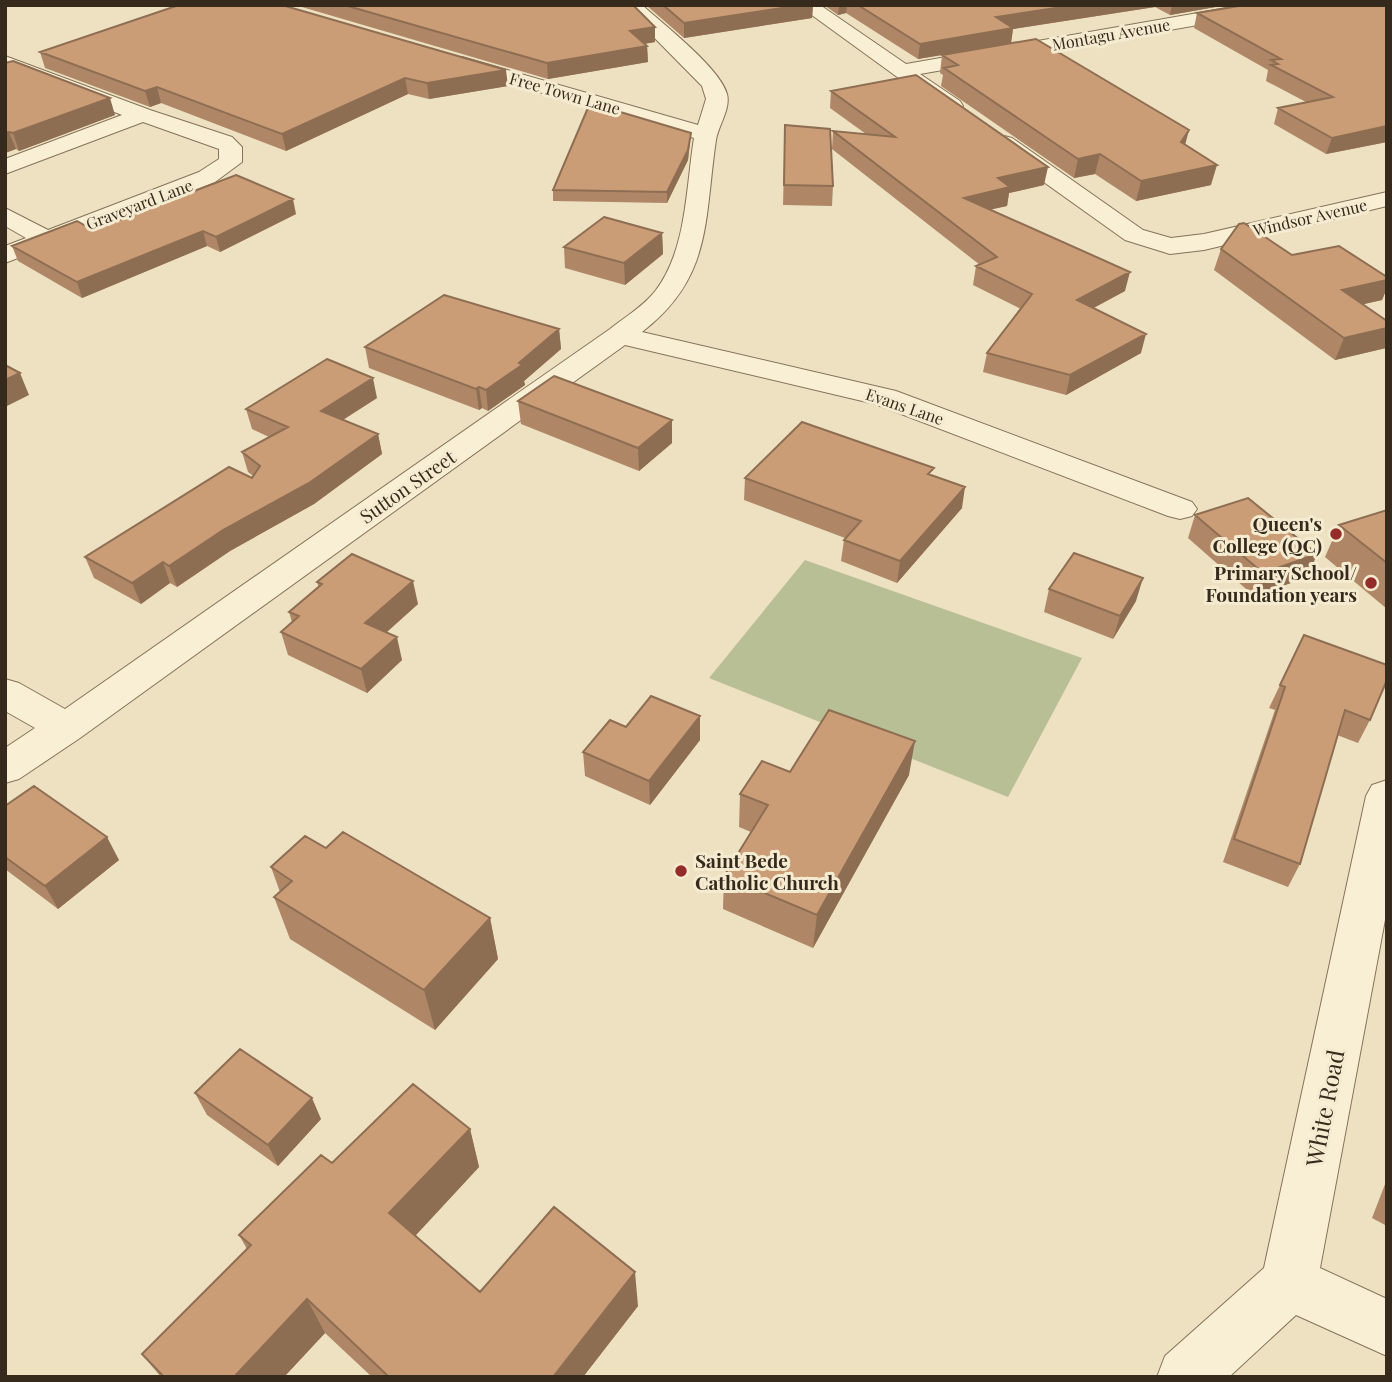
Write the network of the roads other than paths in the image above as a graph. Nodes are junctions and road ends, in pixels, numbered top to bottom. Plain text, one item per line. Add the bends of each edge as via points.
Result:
1 (631, 5) edge
2 (807, 5) edge
3 (1278, 5) edge
4 (1221, 9) edge
5 (437, 55) edge
6 (5, 62) edge
7 (902, 71) junction
8 (142, 115) junction
9 (705, 134) junction
10 (5, 167) edge
11 (1387, 199) edge
12 (5, 215) edge
13 (46, 239) junction
14 (5, 254) edge
15 (620, 335) junction
16 (1180, 509) dead end
17 (5, 693) edge
18 (66, 728) junction
19 (5, 768) edge
20 (1387, 796) edge
21 (1289, 1283) junction
22 (1387, 1328) edge
23 (1186, 1377) edge

1 - 9 street, Sutton Street via 706,77 716,93
2 - 7 street, Windsor Avenue
3 - 4 street, Montagu Avenue
4 - 7 street, Montagu Avenue
5 - 9 street, Free Town Lane
6 - 8 street
7 - 11 street, Windsor Avenue via 1134,235 1161,244 1192,245
8 - 10 street
8 - 13 street, Graveyard Lane via 224,142 230,147 229,162 206,177
9 - 15 street, Sutton Street via 681,272 664,299
12 - 13 street
13 - 14 street, Graveyard Lane
15 - 16 street, Evans Lane via 885,397
15 - 18 street, Sutton Street
17 - 18 street
18 - 19 street, Sutton Street
20 - 21 street, White Road
21 - 22 street
21 - 23 street

